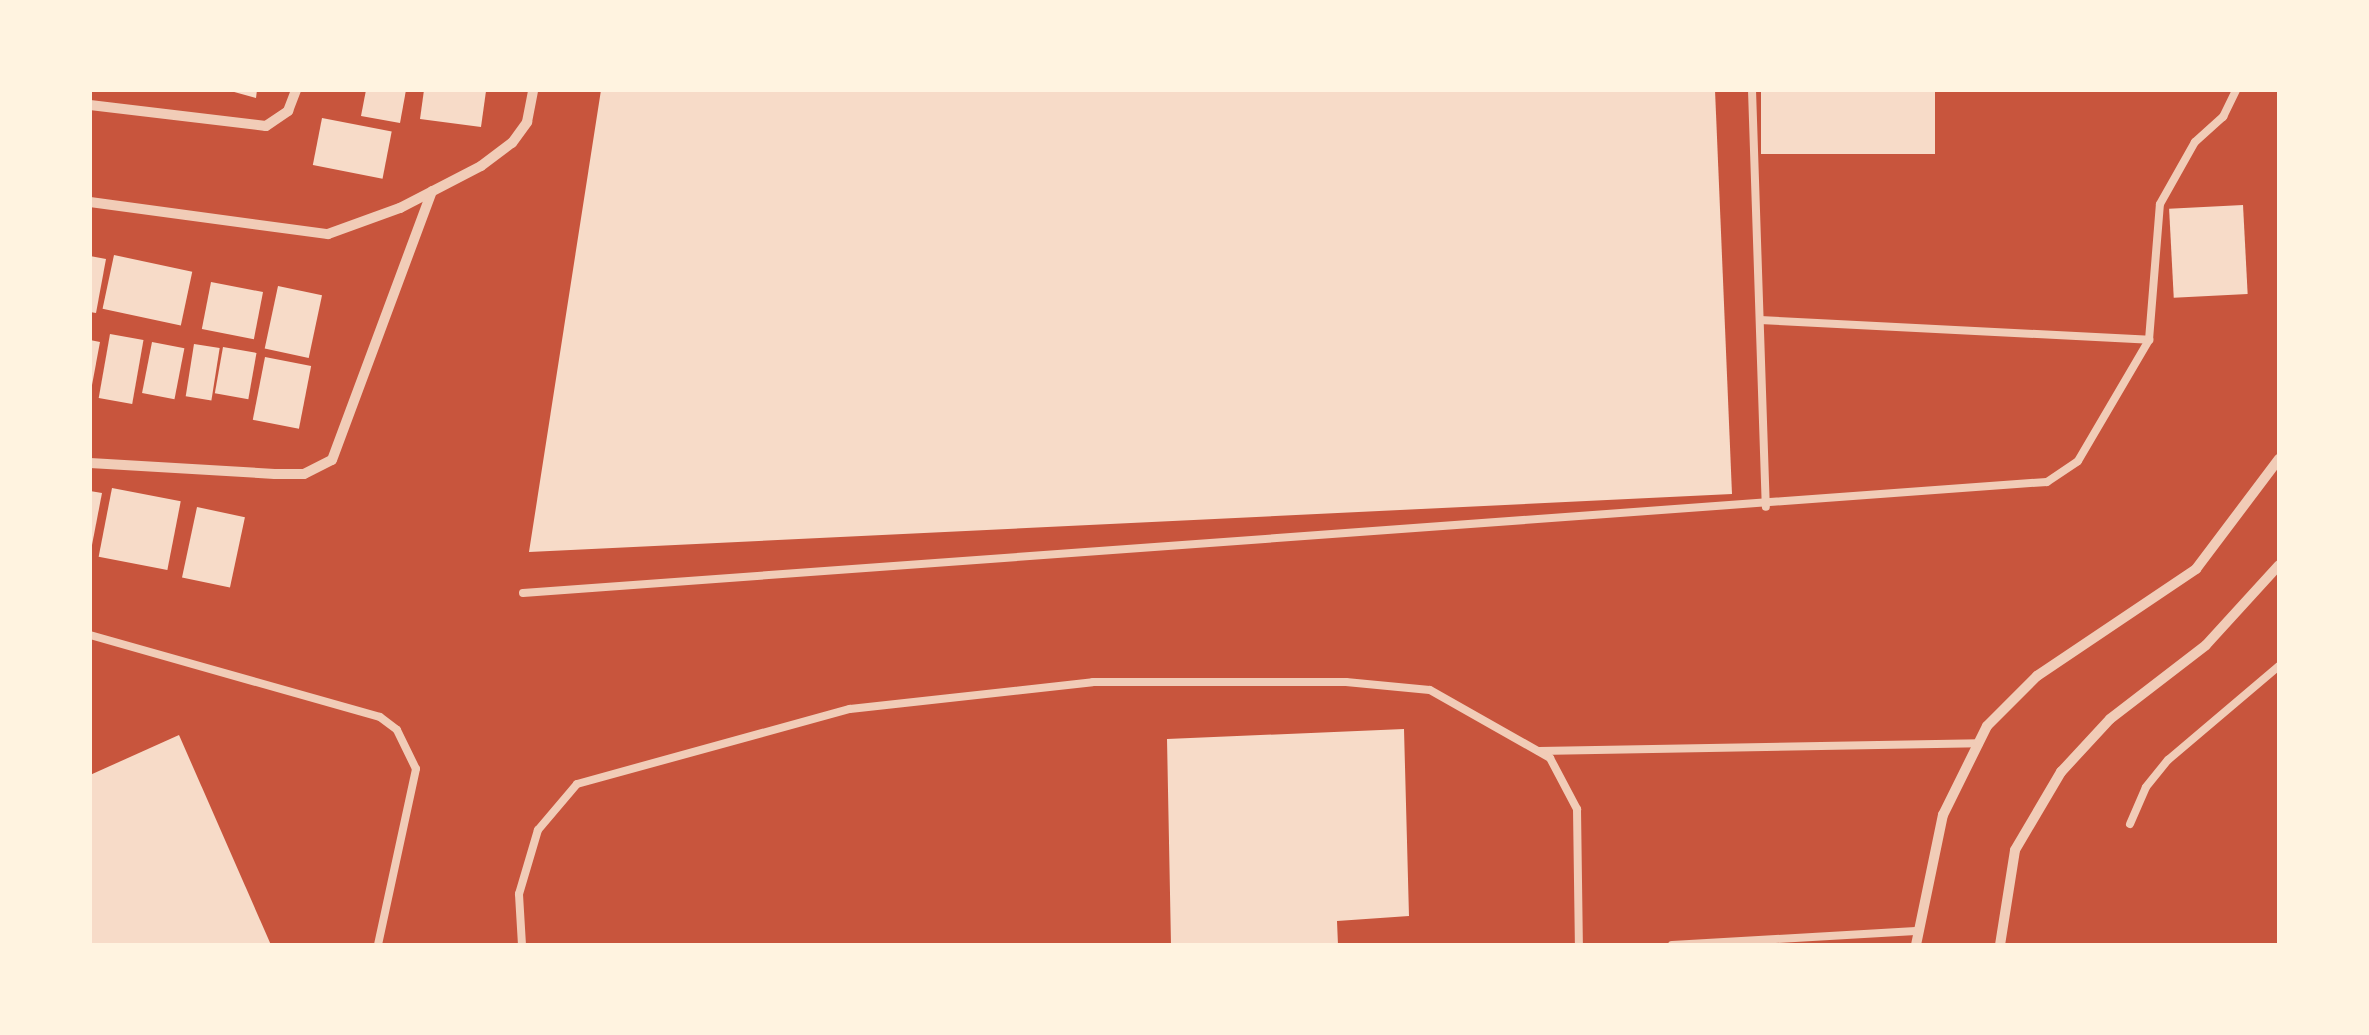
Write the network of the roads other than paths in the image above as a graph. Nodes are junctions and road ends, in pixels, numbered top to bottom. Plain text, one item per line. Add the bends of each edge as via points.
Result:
1 (296, 90) edge
2 (533, 90) edge
3 (1752, 90) edge
4 (2236, 90) edge
5 (90, 105) edge
6 (432, 191) junction
7 (90, 202) edge
8 (1760, 320) junction
9 (2149, 340) junction
10 (2279, 459) edge
11 (90, 463) edge
12 (1766, 507) junction
13 (2279, 566) edge
14 (523, 593) dead end
15 (90, 635) edge
16 (2279, 666) edge
17 (1979, 743) junction
18 (1539, 751) junction
19 (2130, 824) dead end
20 (1916, 931) junction
21 (378, 945) edge
22 (522, 945) edge
23 (1579, 945) edge
24 (1672, 945) edge
25 (1916, 945) edge
26 (2000, 945) edge

1 - 5 street via 288,111 266,126
2 - 6 street via 527,122 512,143
3 - 8 lane
4 - 9 lane via 2223,117 2195,142 2160,204
6 - 7 street via 328,234
6 - 11 street via 332,460 304,474
8 - 9 lane
8 - 12 lane
9 - 12 lane via 2078,461 2047,482
10 - 17 street via 2196,569 2037,676
12 - 14 lane
13 - 26 street via 2206,645 2110,719 2060,772 2015,850
15 - 21 lane via 380,717 397,730 416,770
16 - 19 lane via 2168,760 2146,787
17 - 18 lane
17 - 20 street via 1944,815
18 - 22 lane via 1430,690 1346,682 1093,682 850,710 577,784 538,830 519,894
18 - 23 lane via 1566,782 1576,808
20 - 24 lane
20 - 25 street

